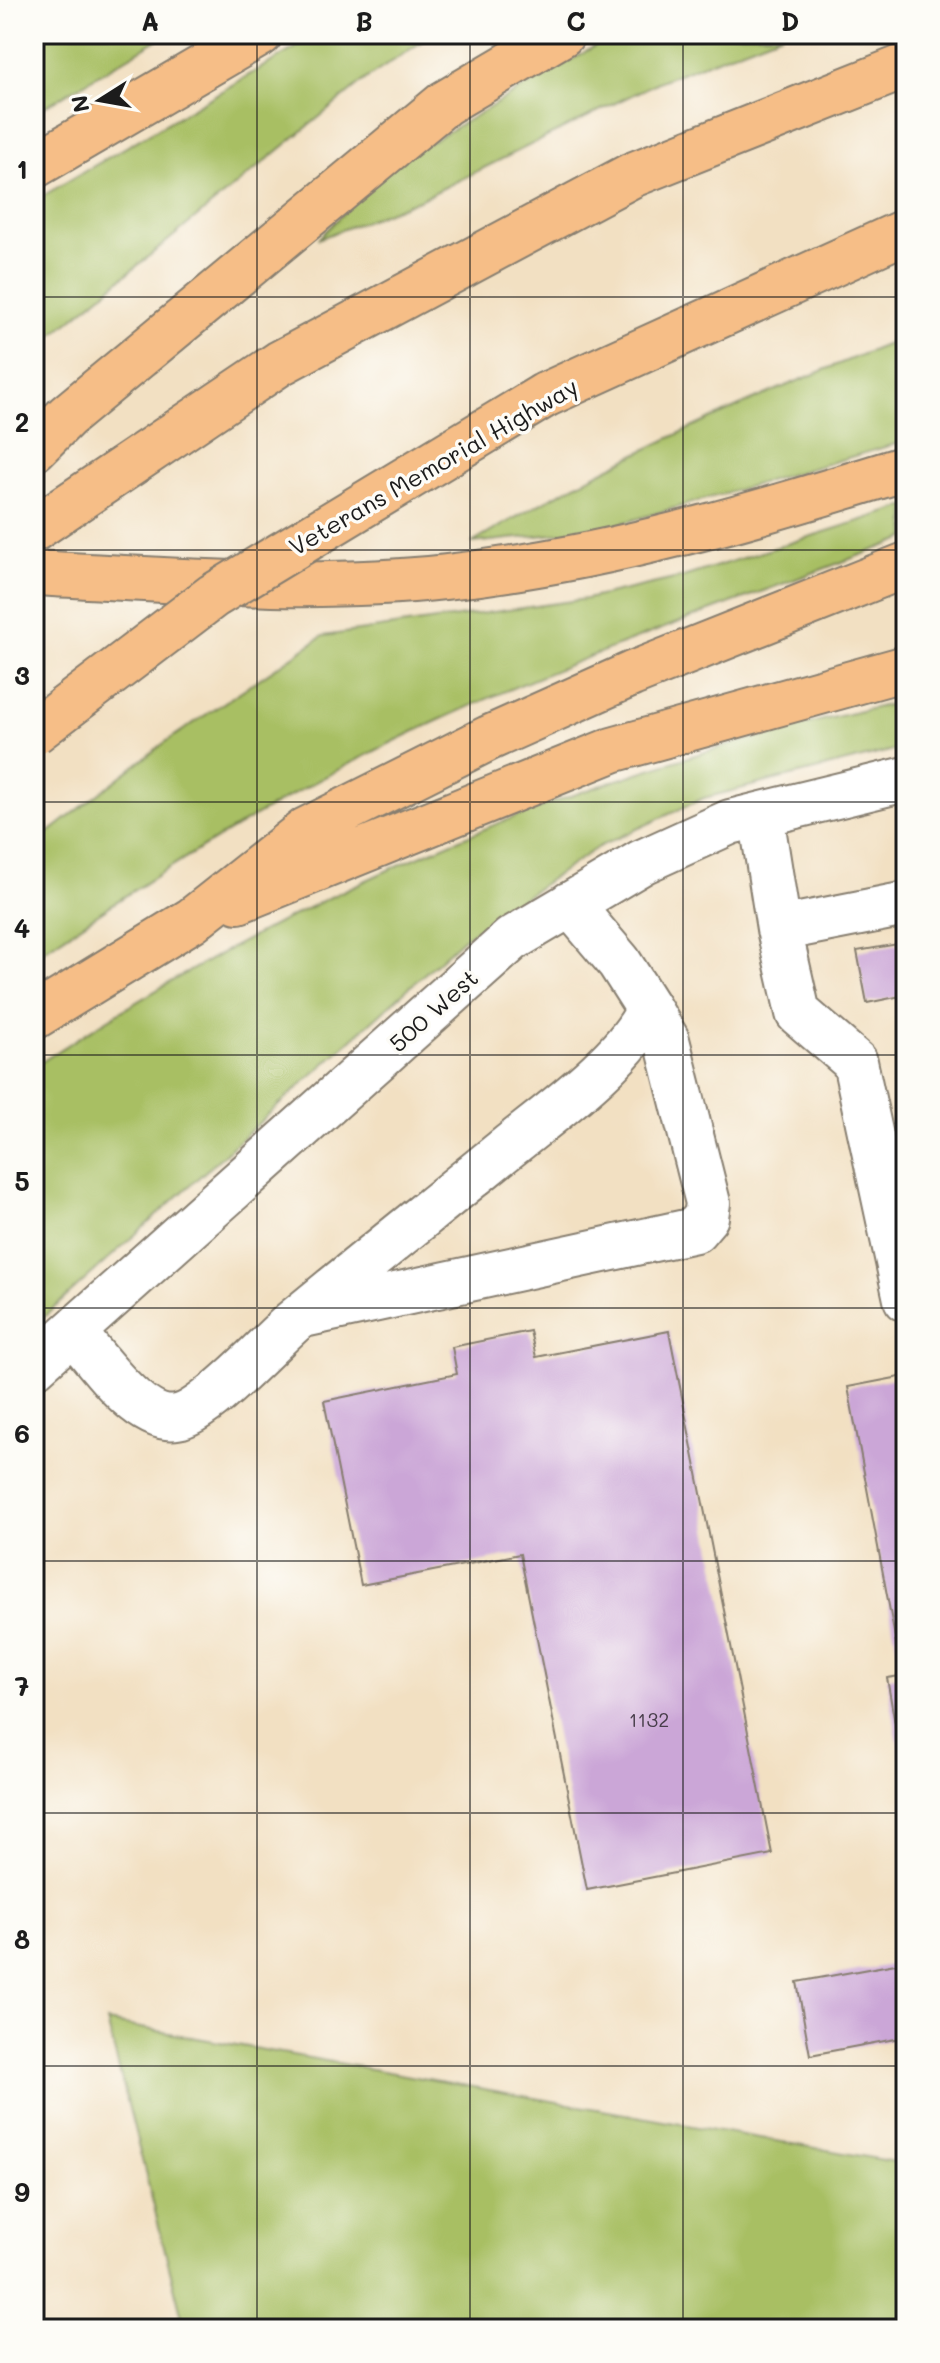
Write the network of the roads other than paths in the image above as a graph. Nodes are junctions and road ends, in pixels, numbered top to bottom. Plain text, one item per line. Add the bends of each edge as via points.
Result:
1 (260, 34) edge
2 (562, 34) edge
3 (906, 66) edge
4 (34, 166) edge
5 (906, 231) edge
6 (34, 449) edge
7 (906, 468) edge
8 (34, 529) edge
9 (906, 565) edge
10 (34, 573) edge
11 (906, 668) edge
12 (34, 732) edge
13 (906, 779) edge
14 (761, 815) junction
15 (570, 904) junction
16 (906, 904) edge
17 (192, 920) junction
18 (779, 929) junction
19 (649, 1009) junction
20 (34, 1017) edge
21 (906, 1299) edge
22 (301, 1315) junction
23 (73, 1331) junction
24 (34, 1366) edge

1 - 4 highway
2 - 6 highway via 445,103
3 - 8 highway via 632,175 280,363
5 - 12 highway, Veterans Memorial Highway, bridge via 545,395 213,596
7 - 10 highway via 766,512 610,551 446,577 273,585
9 - 17 highway via 632,674 489,738 306,830
11 - 17 highway via 612,750
13 - 14 street, 500 West
14 - 15 street, 500 West via 730,822 642,862
14 - 18 street
15 - 19 street via 619,962
15 - 23 street, 500 West via 512,939
16 - 18 street
17 - 20 highway
18 - 21 street via 798,1013 855,1062
19 - 22 street via 634,1037 555,1109
19 - 22 street via 667,1040 708,1203 706,1217 695,1230
22 - 23 street via 215,1394 178,1417 160,1416 138,1405
23 - 24 street, 500 West

